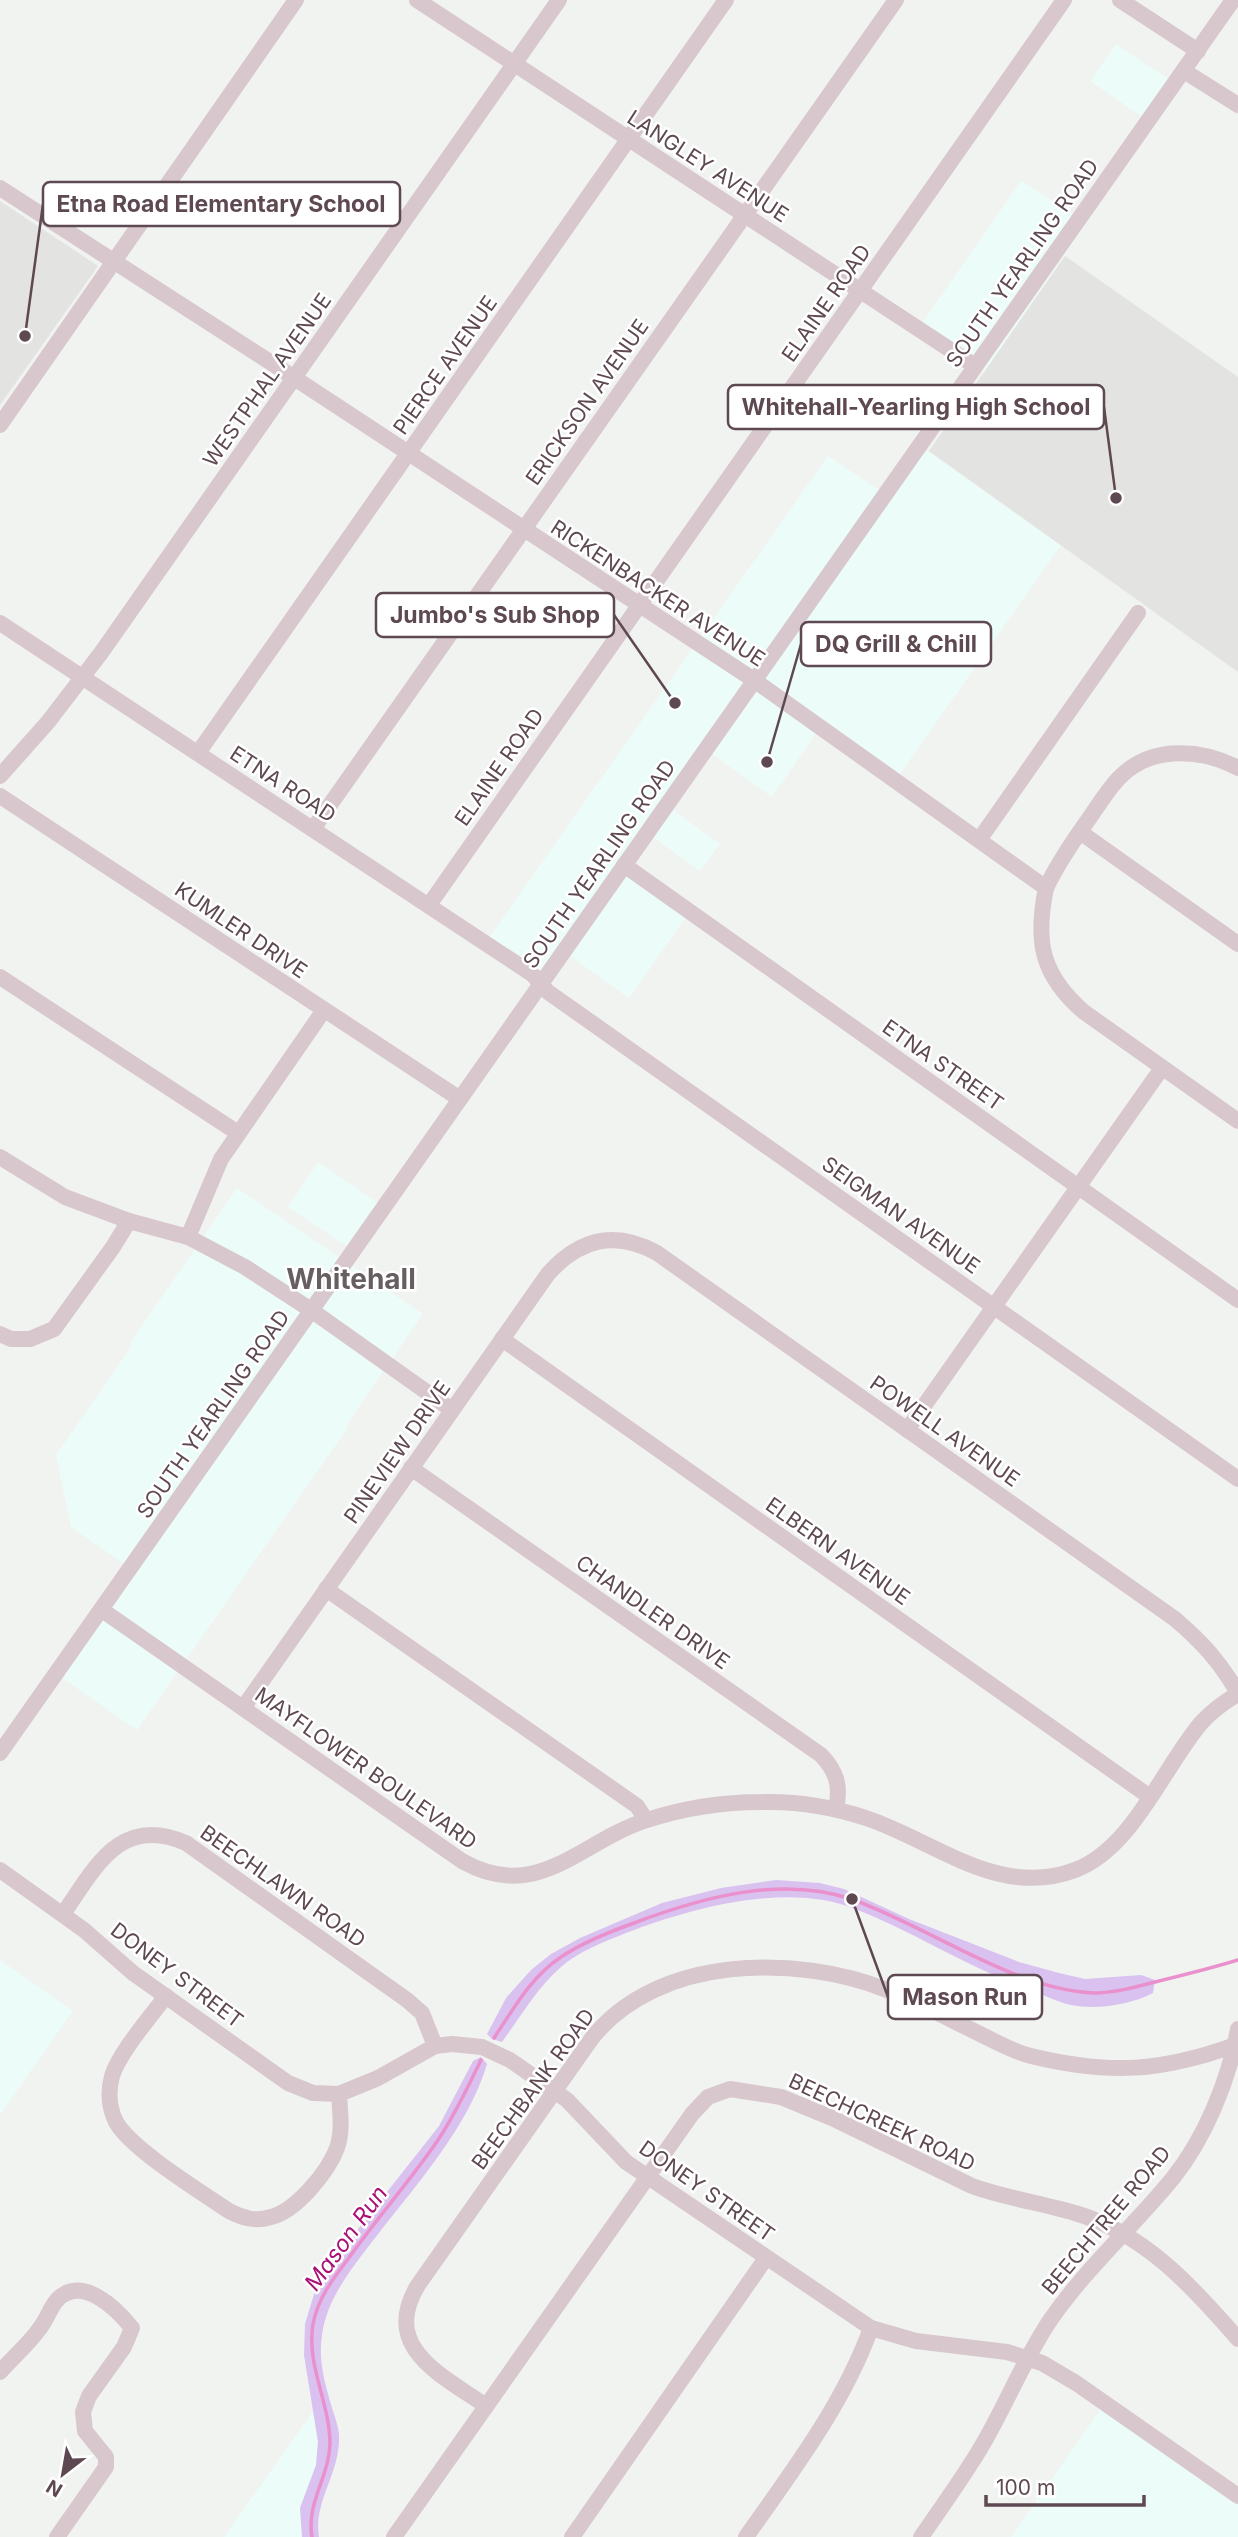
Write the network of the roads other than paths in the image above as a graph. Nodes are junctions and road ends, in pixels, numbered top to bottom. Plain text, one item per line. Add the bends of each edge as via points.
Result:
1 (296, 0) edge
2 (417, 0) edge
3 (559, 0) edge
4 (726, 0) edge
5 (896, 0) edge
6 (1064, 0) edge
7 (1120, 0) edge
8 (1233, 0) edge
9 (1198, 51) junction
10 (514, 64) junction
11 (1184, 71) junction
12 (1238, 105) edge
13 (629, 139) junction
14 (0, 188) edge
15 (744, 215) junction
16 (114, 261) junction
17 (860, 291) junction
18 (975, 366) junction
19 (293, 379) junction
20 (0, 425) edge
21 (409, 454) junction
22 (523, 530) junction
23 (639, 605) junction
24 (1138, 613) dead end
25 (0, 623) edge
26 (82, 677) junction
27 (754, 680) junction
28 (198, 753) junction
29 (1238, 768) edge
30 (0, 776) edge
31 (0, 796) edge
32 (313, 829) junction
33 (1080, 832) junction
34 (979, 840) junction
35 (624, 865) junction
36 (1046, 888) junction
37 (429, 905) junction
38 (1238, 944) edge
39 (0, 977) edge
40 (540, 984) junction
41 (324, 1010) junction
42 (1162, 1068) junction
43 (460, 1099) junction
44 (1238, 1121) edge
45 (238, 1133) junction
46 (0, 1157) edge
47 (1078, 1186) junction
48 (129, 1221) junction
49 (188, 1237) junction
50 (604, 1241) joint
51 (1238, 1300) edge
52 (994, 1307) junction
53 (311, 1310) junction
54 (0, 1334) edge
55 (502, 1339) junction
56 (452, 1410) junction
57 (907, 1430) junction
58 (411, 1468) junction
59 (1238, 1479) edge
60 (326, 1589) junction
61 (102, 1610) junction
62 (1238, 1693) edge
63 (243, 1708) junction
64 (0, 1753) edge
65 (1150, 1797) junction
66 (836, 1809) junction
67 (646, 1820) junction
68 (0, 1870) edge
69 (62, 1914) junction
70 (166, 1996) junction
71 (1237, 2039) edge
72 (435, 2046) junction
73 (555, 2092) junction
74 (339, 2094) junction
75 (648, 2177) junction
76 (1123, 2232) junction
77 (766, 2258) junction
78 (871, 2328) junction
79 (1238, 2339) edge
80 (1028, 2357) junction
81 (0, 2372) edge
82 (486, 2406) junction
83 (1238, 2496) edge
84 (57, 2537) edge
85 (394, 2537) edge
86 (572, 2537) edge
87 (746, 2537) edge
88 (921, 2537) edge

1 - 16 street
2 - 10 street, LANGLEY AVENUE
3 - 10 street, WESTPHAL AVENUE
4 - 13 street, PIERCE AVENUE
5 - 15 street, ERICKSON AVENUE
6 - 17 street, ELAINE ROAD
7 - 9 street
8 - 9 street, SOUTH YEARLING ROAD
9 - 11 street, SOUTH YEARLING ROAD
10 - 13 street, LANGLEY AVENUE
10 - 19 street, WESTPHAL AVENUE
11 - 12 street
11 - 18 street, SOUTH YEARLING ROAD
13 - 15 street, LANGLEY AVENUE
13 - 21 street, PIERCE AVENUE
14 - 16 street, RICKENBACKER AVENUE
15 - 17 street, LANGLEY AVENUE
15 - 22 street, ERICKSON AVENUE
16 - 19 street, RICKENBACKER AVENUE
16 - 20 street
17 - 18 street, LANGLEY AVENUE
17 - 23 street, ELAINE ROAD
18 - 27 street, SOUTH YEARLING ROAD
19 - 21 street, RICKENBACKER AVENUE
19 - 26 street, WESTPHAL AVENUE
21 - 22 street, RICKENBACKER AVENUE
21 - 28 street, PIERCE AVENUE
22 - 23 street, RICKENBACKER AVENUE
22 - 32 street, ERICKSON AVENUE
23 - 27 street, RICKENBACKER AVENUE
23 - 37 street, ELAINE ROAD
24 - 34 street
25 - 26 street, ETNA ROAD
26 - 28 street, ETNA ROAD
26 - 30 street, WESTPHAL AVENUE
27 - 34 street, RICKENBACKER AVENUE
27 - 35 street, SOUTH YEARLING ROAD
28 - 32 street, ETNA ROAD
29 - 33 street via 1194,752 1147,760 1120,777
31 - 41 street, KUMLER DRIVE
32 - 37 street, ETNA ROAD
33 - 36 street
33 - 38 street
34 - 36 street, RICKENBACKER AVENUE
35 - 40 street, SOUTH YEARLING ROAD
35 - 47 street, ETNA STREET
36 - 42 street via 1040,933 1053,978 1079,1007
37 - 40 street, ETNA ROAD via 532,974
39 - 45 street
40 - 43 street, SOUTH YEARLING ROAD
40 - 52 street, SEIGMAN AVENUE
41 - 43 street, KUMLER DRIVE
41 - 45 street
42 - 44 street
42 - 47 street
43 - 53 street, SOUTH YEARLING ROAD
45 - 49 street via 209,1184
46 - 48 street via 65,1197
47 - 51 street, ETNA STREET
47 - 52 street
48 - 49 street
48 - 54 street via 54,1329 30,1339
49 - 53 street
50 - 55 street, PINEVIEW DRIVE via 572,1251 558,1262
50 - 57 street, POWELL AVENUE via 631,1242 657,1253
52 - 57 street
52 - 59 street, SEIGMAN AVENUE
53 - 56 street
53 - 61 street, SOUTH YEARLING ROAD
55 - 56 street, PINEVIEW DRIVE
55 - 65 street, ELBERN AVENUE
56 - 58 street, PINEVIEW DRIVE
57 - 62 street, POWELL AVENUE via 1175,1619 1221,1664
58 - 60 street, PINEVIEW DRIVE
58 - 66 street, CHANDLER DRIVE via 821,1755 835,1773
60 - 63 street, PINEVIEW DRIVE
60 - 67 street via 637,1806
61 - 63 street, MAYFLOWER BOULEVARD
61 - 64 street, SOUTH YEARLING ROAD
62 - 65 street, MAYFLOWER BOULEVARD via 1203,1721
63 - 67 street, MAYFLOWER BOULEVARD via 477,1870 528,1876 543,1872
65 - 66 street, MAYFLOWER BOULEVARD via 1098,1858 1072,1871 1024,1880 991,1873 901,1831
66 - 67 street, MAYFLOWER BOULEVARD via 763,1802 727,1804
68 - 69 street, DONEY STREET
69 - 70 street, DONEY STREET
69 - 72 street, BEECHLAWN ROAD via 114,1847 142,1835 173,1837 407,2000 422,2013
70 - 74 street, DONEY STREET via 288,2083 313,2093
70 - 74 street via 119,2061 109,2092 111,2110 138,2147 229,2211 257,2220 284,2211 304,2196 337,2148
71 - 73 street, BEECHBANK ROAD via 1154,2067 1089,2068 1026,2055 886,1989 836,1974 795,1967 748,1968 680,1981 636,2000 602,2025
71 - 76 street, BEECHTREE ROAD via 1195,2143 1174,2176
72 - 73 street, DONEY STREET via 482,2047 510,2060
72 - 74 street, DONEY STREET
73 - 75 street, DONEY STREET via 626,2162
73 - 82 street, BEECHBANK ROAD via 418,2285 406,2314 408,2336 419,2356
75 - 76 street, BEECHCREEK ROAD via 699,2105 719,2092 743,2089 781,2097 832,2118 972,2186 1077,2213
75 - 77 street, DONEY STREET
75 - 82 street, BEECHCREEK ROAD
76 - 79 street, BEECHCREEK ROAD via 1172,2269
76 - 80 street, BEECHTREE ROAD via 1075,2286
77 - 78 street, DONEY STREET
77 - 86 street
78 - 80 street, DONEY STREET via 916,2341
78 - 87 street via 828,2418
80 - 83 street, DONEY STREET via 1076,2383
80 - 88 street, BEECHTREE ROAD via 981,2448
81 - 84 street via 41,2328 57,2300 71,2290 86,2290 120,2313 132,2328 83,2412 85,2431 106,2457 106,2467
82 - 85 street, BEECHCREEK ROAD

